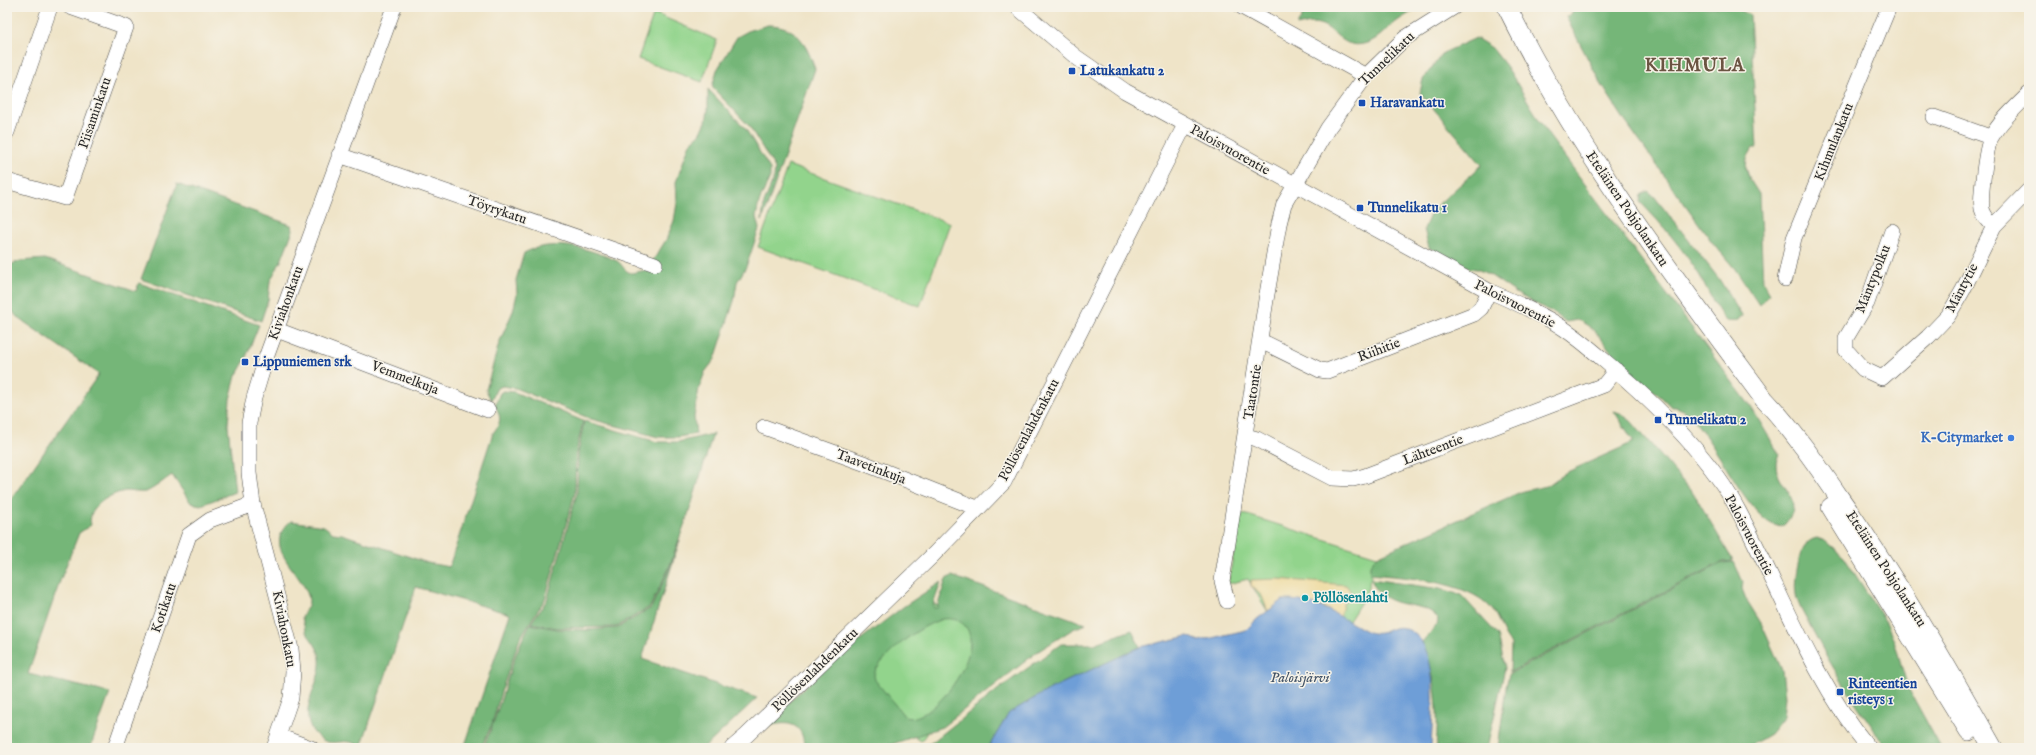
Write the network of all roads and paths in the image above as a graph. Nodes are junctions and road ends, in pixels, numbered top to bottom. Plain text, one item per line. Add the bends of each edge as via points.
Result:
1 (50, 7) edge
2 (70, 7) edge
3 (394, 7) edge
4 (1017, 7) edge
5 (1242, 7) edge
6 (1454, 7) edge
7 (1507, 7) edge
8 (1889, 7) edge
9 (1366, 76) junction
10 (2029, 94) edge
11 (1934, 117) dead end
12 (1185, 125) junction
13 (7, 132) edge
14 (1990, 138) junction
15 (339, 154) junction
16 (7, 181) edge
17 (1294, 185) junction
18 (2029, 190) edge
19 (1994, 226) junction
20 (1892, 231) dead end
21 (654, 264) dead end
22 (1785, 279) dead end
23 (1489, 291) junction
24 (277, 330) junction
25 (1260, 341) junction
26 (1616, 370) junction
27 (1882, 378) joint
28 (1764, 400) junction
29 (488, 410) dead end
30 (764, 427) dead end
31 (1246, 436) junction
32 (253, 504) junction
33 (977, 508) junction
34 (1227, 601) dead end
35 (276, 742) edge
36 (115, 748) edge
37 (311, 748) edge
38 (732, 748) edge
39 (1869, 748) edge
40 (1978, 748) edge
41 (1993, 748) edge

1 - 13 street
2 - 16 street, Piisaminkatu via 126,27 65,198
3 - 15 street, Kiviahonkatu
4 - 12 street, Paloisvuorentie via 1098,74
5 - 9 street
6 - 9 street, Tunnelikatu via 1405,38
7 - 28 main road, Eteläinen Pohjolankatu via 1579,138 1619,199
8 - 22 street, Kihmulankatu via 1794,238
9 - 17 street, Tunnelikatu via 1328,128
10 - 14 street
11 - 14 street
12 - 17 street, Paloisvuorentie
12 - 33 street, Pöllösenlahdenkatu via 1004,482
14 - 19 street via 1982,208 1986,219
15 - 21 street, Töyrykatu
15 - 24 street, Kiviahonkatu
17 - 23 street, Paloisvuorentie
17 - 25 street, Taatontie via 1284,204 1279,224
18 - 19 street, Mäntytie
19 - 27 street, Mäntytie via 1948,316
20 - 27 street, Mäntypolku via 1866,304 1846,338 1846,350 1863,369
23 - 25 street, Riihitie via 1481,308 1474,314 1327,370 1320,370
23 - 26 street, Paloisvuorentie via 1551,320 1586,344
24 - 29 street, Vemmelkuja
24 - 32 street, Kiviahonkatu via 254,398 249,423 248,445
25 - 31 street, Taatontie
26 - 31 street, Lähteentie via 1604,385 1353,479 1332,478 1257,438
26 - 39 street, Paloisvuorentie via 1686,438 1737,507 1820,678
28 - 40 main road, Eteläinen Pohjolankatu via 1775,423 1842,524
28 - 41 main road, Eteläinen Pohjolankatu via 1784,420 1872,544 1925,628
30 - 33 street, Taavetinkuja
31 - 34 street, Taatontie via 1222,581
32 - 35 street, Kiviahonkatu via 291,649 291,698
32 - 36 street, Kotikatu via 210,520 189,535
33 - 38 street, Pöllösenlahdenkatu via 933,555
35 - 37 street

